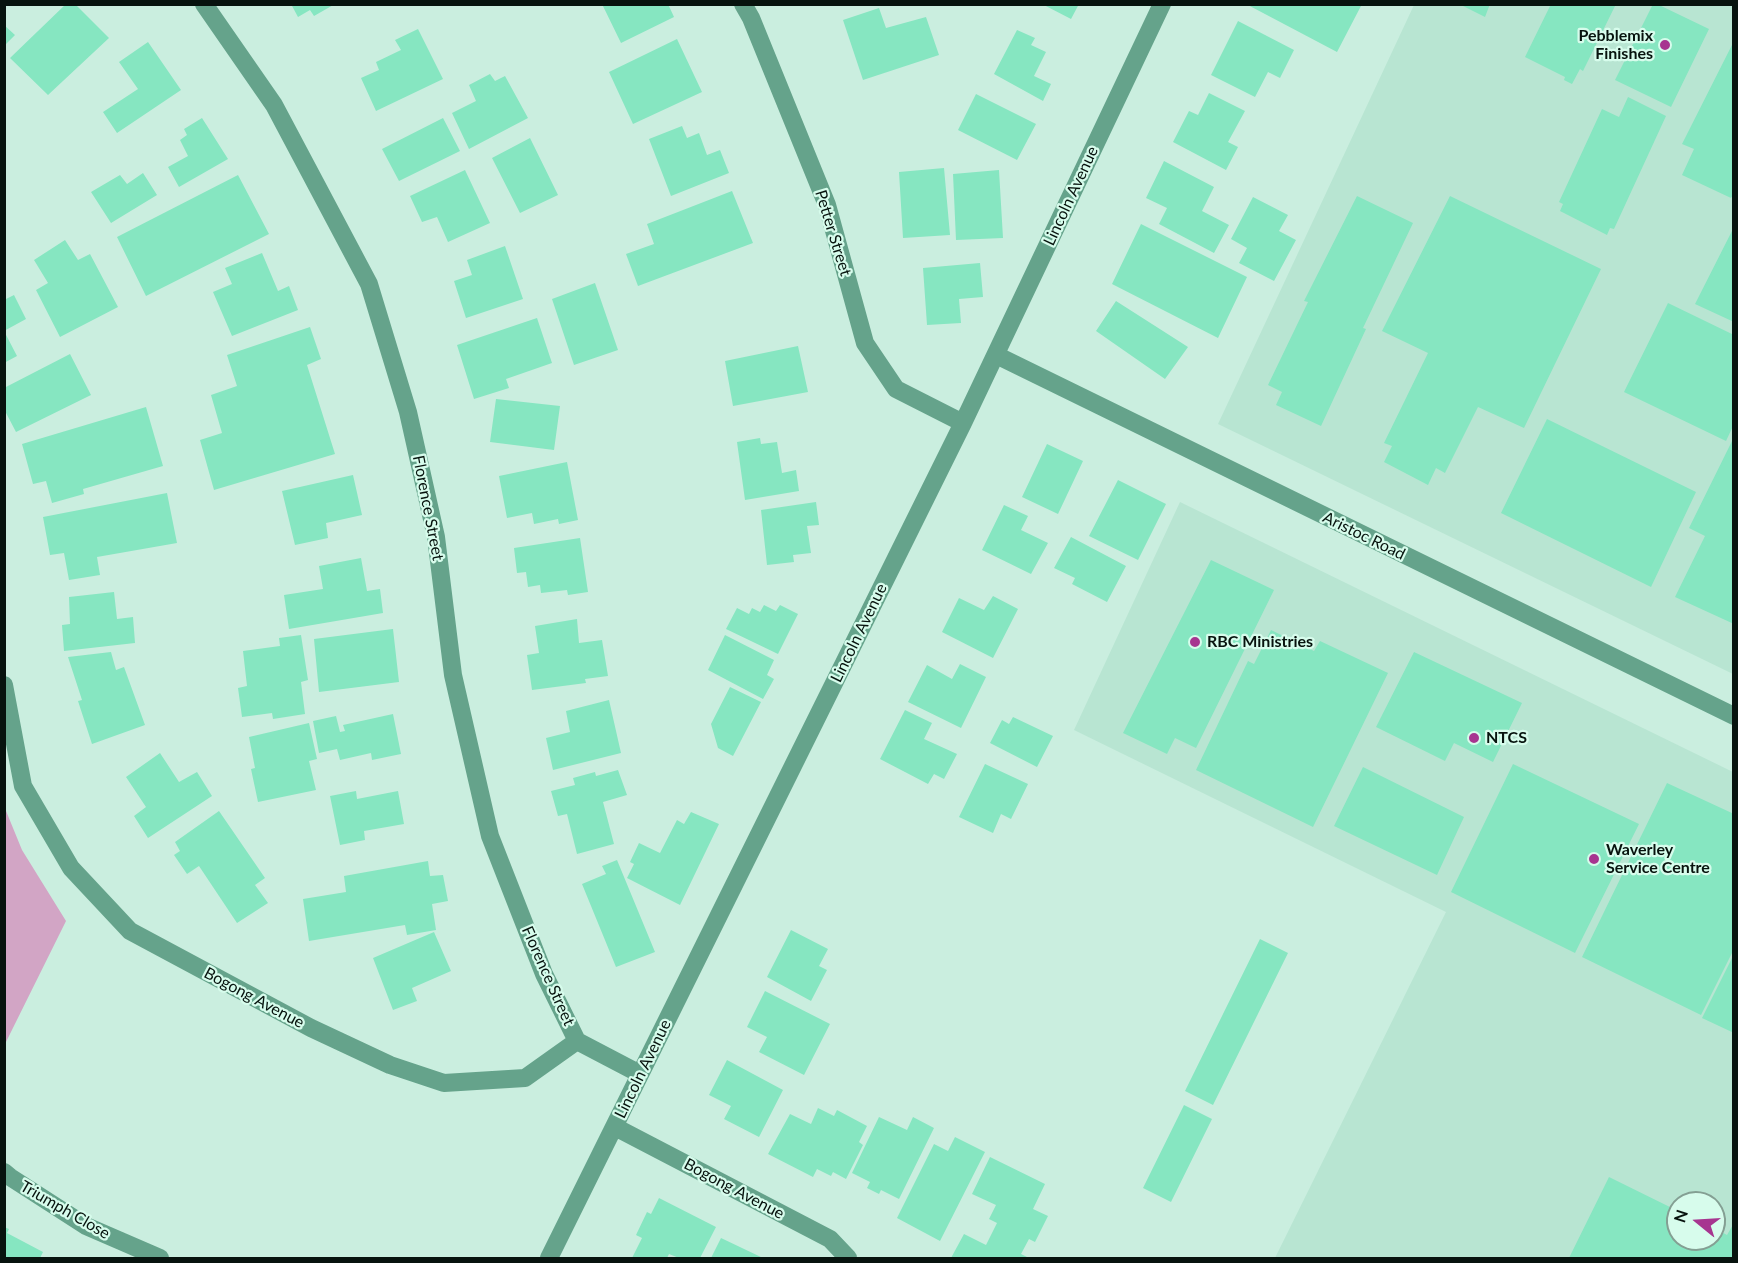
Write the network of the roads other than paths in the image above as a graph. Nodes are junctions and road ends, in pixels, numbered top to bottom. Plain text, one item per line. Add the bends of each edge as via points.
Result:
1 (204, 4) edge
2 (743, 4) edge
3 (1162, 4) edge
4 (996, 355) junction
5 (963, 423) junction
6 (4, 685) edge
7 (1734, 717) edge
8 (577, 1041) junction
9 (640, 1074) junction
10 (615, 1127) junction
11 (4, 1172) edge
12 (160, 1258) edge
13 (549, 1258) edge
14 (848, 1258) edge

1 - 8 street, Florence Street via 274,105 369,284 408,412 436,537 453,675 490,836 544,974
2 - 5 street, Petter Street via 827,205 865,343 896,389
3 - 4 street, Lincoln Avenue
4 - 5 street, Lincoln Avenue
4 - 7 street, Aristoc Road
5 - 9 street, Lincoln Avenue
6 - 8 street, Bogong Avenue via 23,786 71,868 130,931 311,1028 390,1065 444,1083 525,1078
8 - 9 street
9 - 10 street, Lincoln Avenue
10 - 13 street, Lincoln Avenue
10 - 14 street, Bogong Avenue via 830,1239
11 - 12 street, Triumph Close via 86,1226

